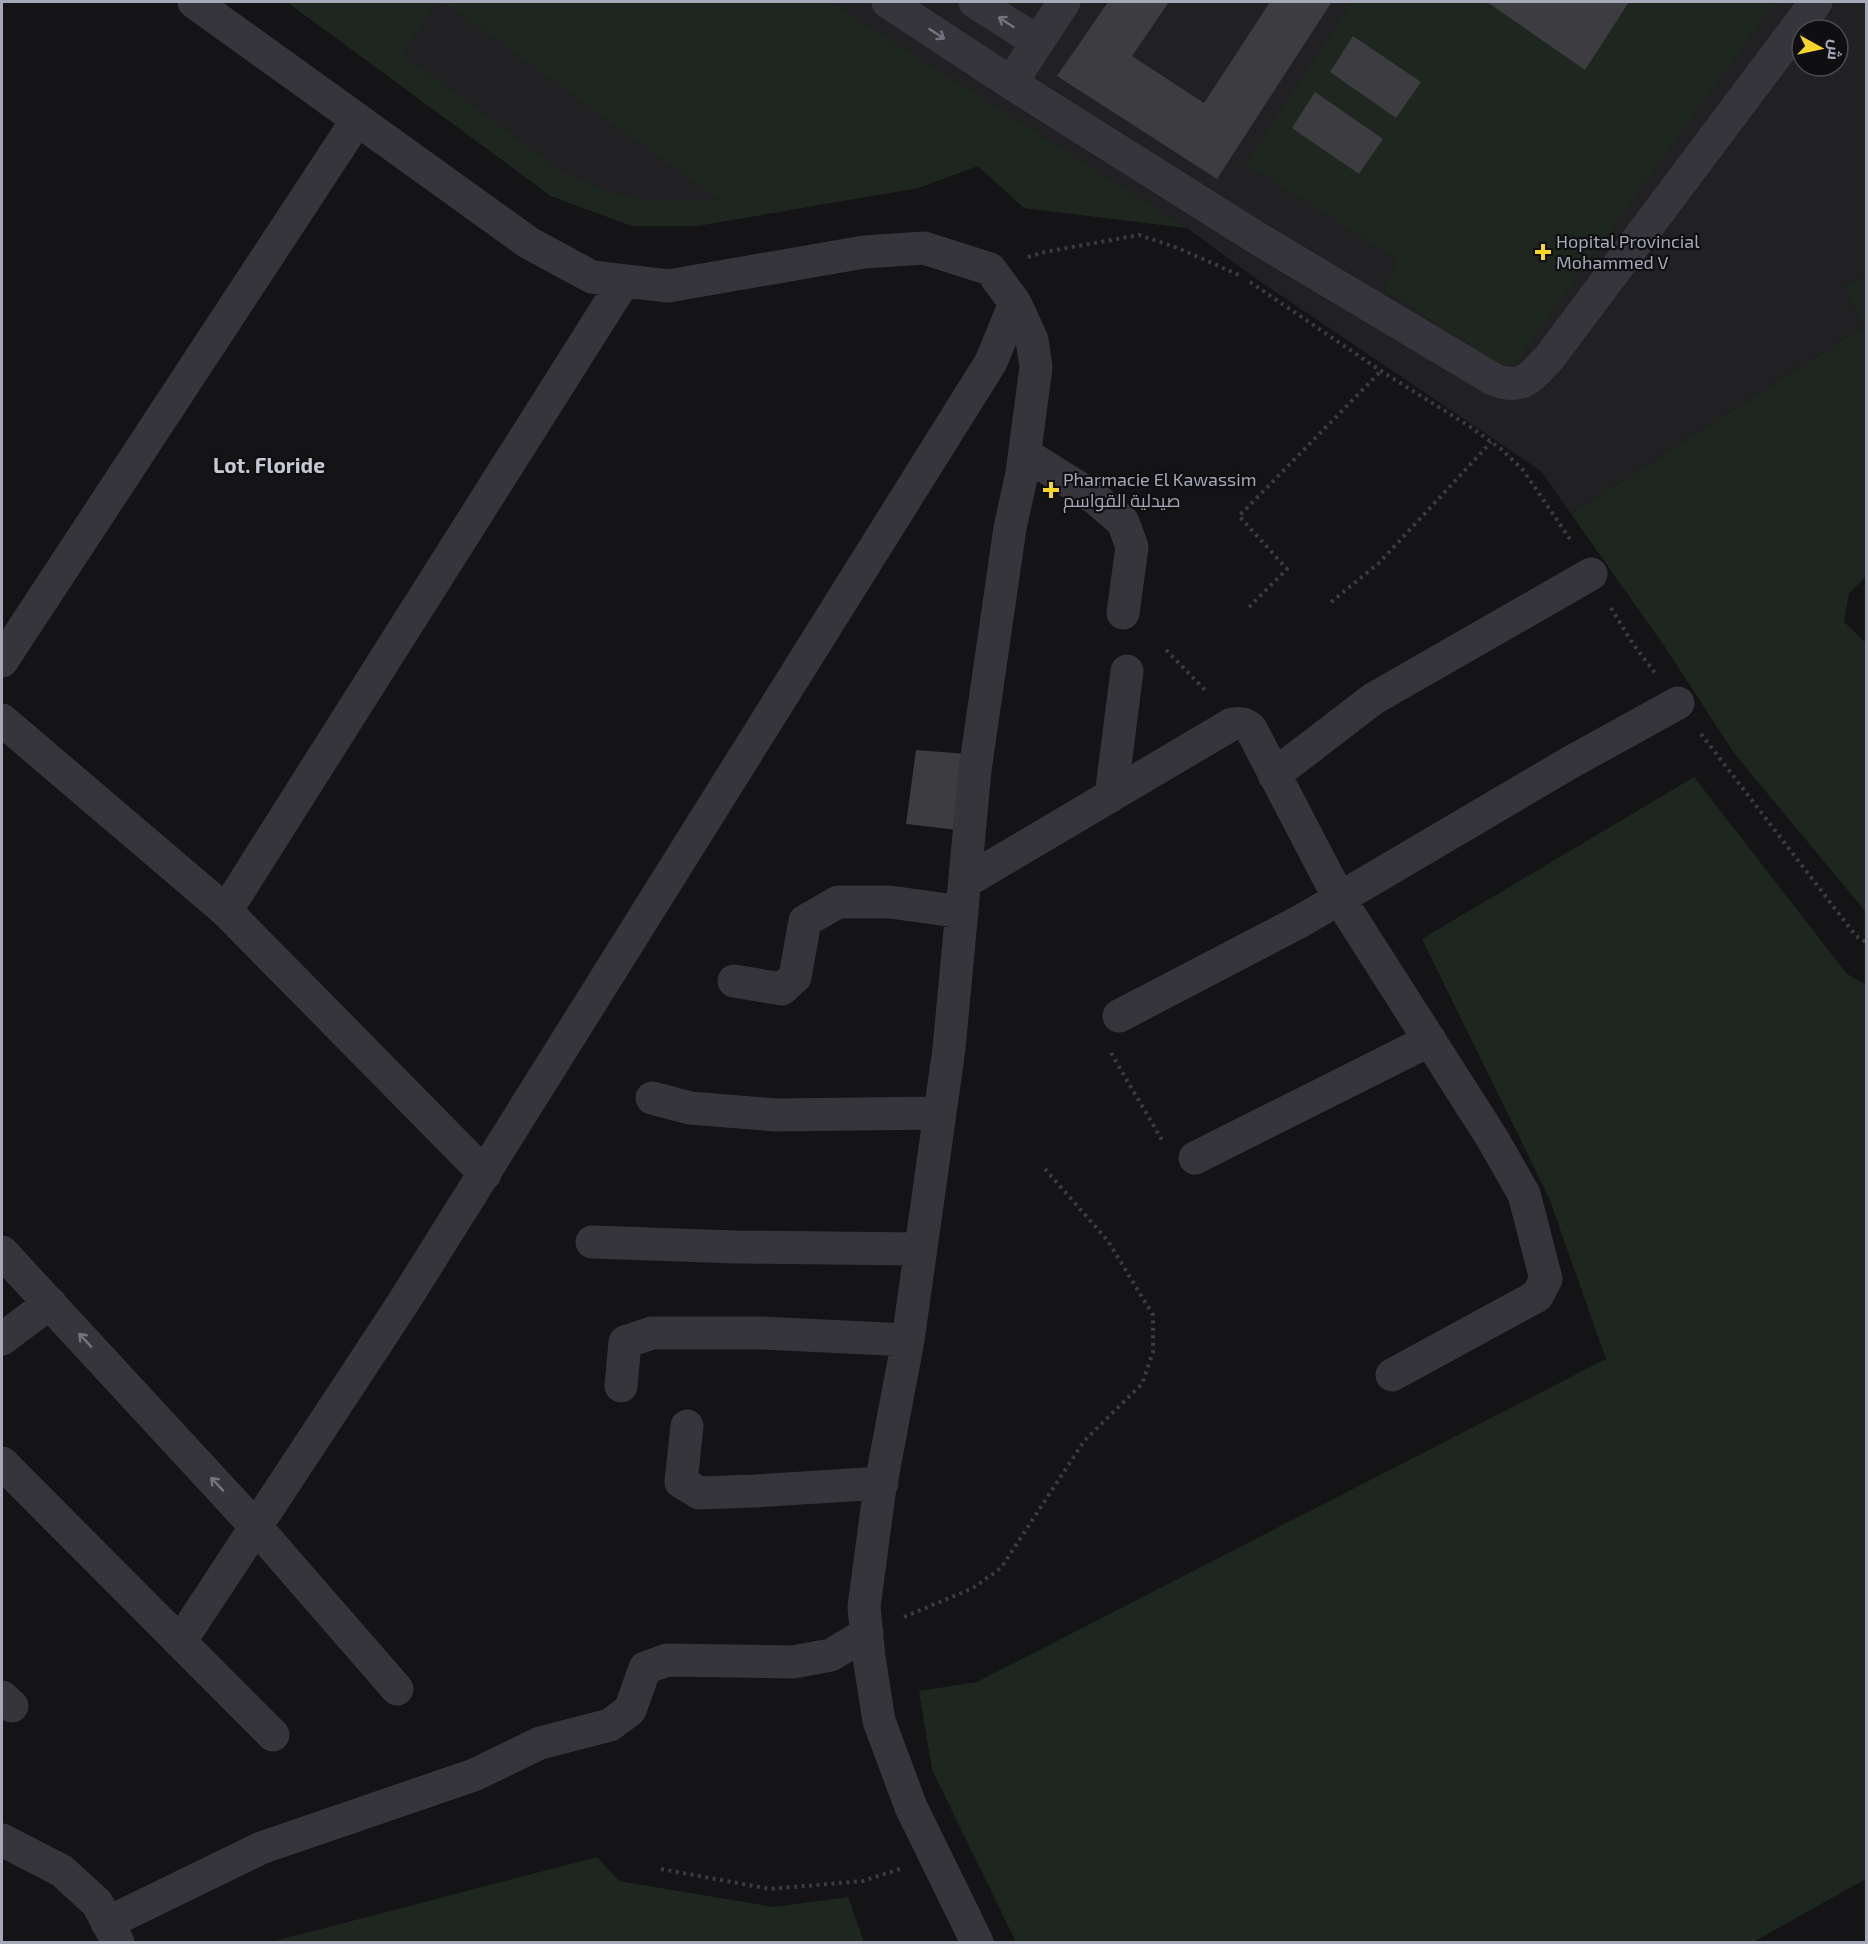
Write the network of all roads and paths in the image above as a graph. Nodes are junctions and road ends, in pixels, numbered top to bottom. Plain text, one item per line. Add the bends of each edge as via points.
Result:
1 (194, 2) edge
2 (888, 2) edge
3 (975, 2) edge
4 (1064, 2) edge
5 (1816, 2) edge
6 (1038, 42) junction
7 (1011, 83) junction
8 (357, 120) junction
9 (990, 269) junction
10 (1240, 276) dead end
11 (624, 281) junction
12 (1249, 282) dead end
13 (1015, 303) junction
14 (1382, 371) junction
15 (1491, 442) junction
16 (1025, 454) junction
17 (1591, 574) junction
18 (1331, 602) dead end
19 (1249, 607) dead end
20 (1123, 613) dead end
21 (1166, 650) dead end
22 (2, 661) edge
23 (1126, 671) dead end
24 (1678, 703) junction
25 (2, 720) edge
26 (1232, 724) junction
27 (1274, 775) junction
28 (1111, 796) junction
29 (963, 897) junction
30 (1340, 898) junction
31 (226, 911) junction
32 (1866, 942) edge
33 (734, 981) dead end
34 (1119, 1016) joint
35 (1430, 1040) junction
36 (652, 1098) dead end
37 (940, 1113) junction
38 (1196, 1158) joint
39 (1045, 1168) dead end
40 (485, 1174) junction
41 (592, 1242) dead end
42 (921, 1249) junction
43 (2, 1252) edge
44 (50, 1303) junction
45 (2, 1339) edge
46 (908, 1340) junction
47 (1392, 1375) dead end
48 (621, 1386) dead end
49 (687, 1426) dead end
50 (2, 1463) edge
51 (882, 1483) junction
52 (256, 1527) junction
53 (867, 1633) junction
54 (180, 1642) junction
55 (397, 1689) dead end
56 (273, 1735) dead end
57 (2, 1840) edge
58 (936, 1858) junction
59 (661, 1869) dead end
60 (113, 1933) edge
61 (977, 1942) edge

1 - 8 street
2 -> 7 street
6 -> 3 street
4 - 6 street
5 - 7 street via 1549,358 1529,379 1514,385 1493,379 1257,238
6 - 7 street
8 - 11 street via 529,243 592,278
8 - 22 street
9 - 10 path via 1045,252 1139,235
9 - 11 street via 924,248 864,252 668,286
9 - 13 street
11 - 31 street
12 - 14 path
13 - 16 street via 1032,340 1036,367
13 - 40 street via 992,362
14 - 15 path
14 - 19 path via 1239,516 1287,569
15 - 17 path via 1523,470
15 - 18 path via 1379,563
16 - 20 street via 1095,498 1123,522 1132,547
16 - 29 street via 1010,528 975,770
17 - 24 path via 1633,644
17 - 27 street via 1373,699
21 - 26 path
23 - 28 street
24 - 30 street
24 - 32 path via 1856,936
25 - 31 street
26 - 27 street via 1251,729
26 - 28 street
27 - 30 street
28 - 29 street
29 - 33 street via 838,902 805,921 795,977 782,989
29 - 37 street
30 - 34 street
30 - 35 street
31 - 40 street
34 - 38 path via 1107,1031 1110,1051 1167,1150 1176,1158
35 - 38 street
35 - 47 street via 1524,1194 1546,1279 1537,1296
36 - 37 street via 690,1108 776,1115
37 - 42 street
39 - 53 path via 1108,1241 1153,1315 1153,1352 1142,1384 1084,1442 1000,1568 974,1588
40 - 52 street
41 - 42 street
42 - 46 street
43 - 44 street
44 - 45 street
52 -> 44 street
46 - 48 street via 762,1333 652,1333 625,1342
46 - 51 street
49 - 51 street via 681,1482 699,1493
50 - 54 street
51 - 53 street via 864,1607
52 - 54 street
52 - 55 street
53 - 58 street via 879,1721 911,1808
53 - 60 street via 831,1655 793,1662 667,1660 645,1668 630,1710 610,1725 540,1743 474,1775 261,1848
54 - 56 street
57 - 60 street via 62,1871 97,1903
58 - 59 path via 863,1881 770,1889
58 - 61 street

